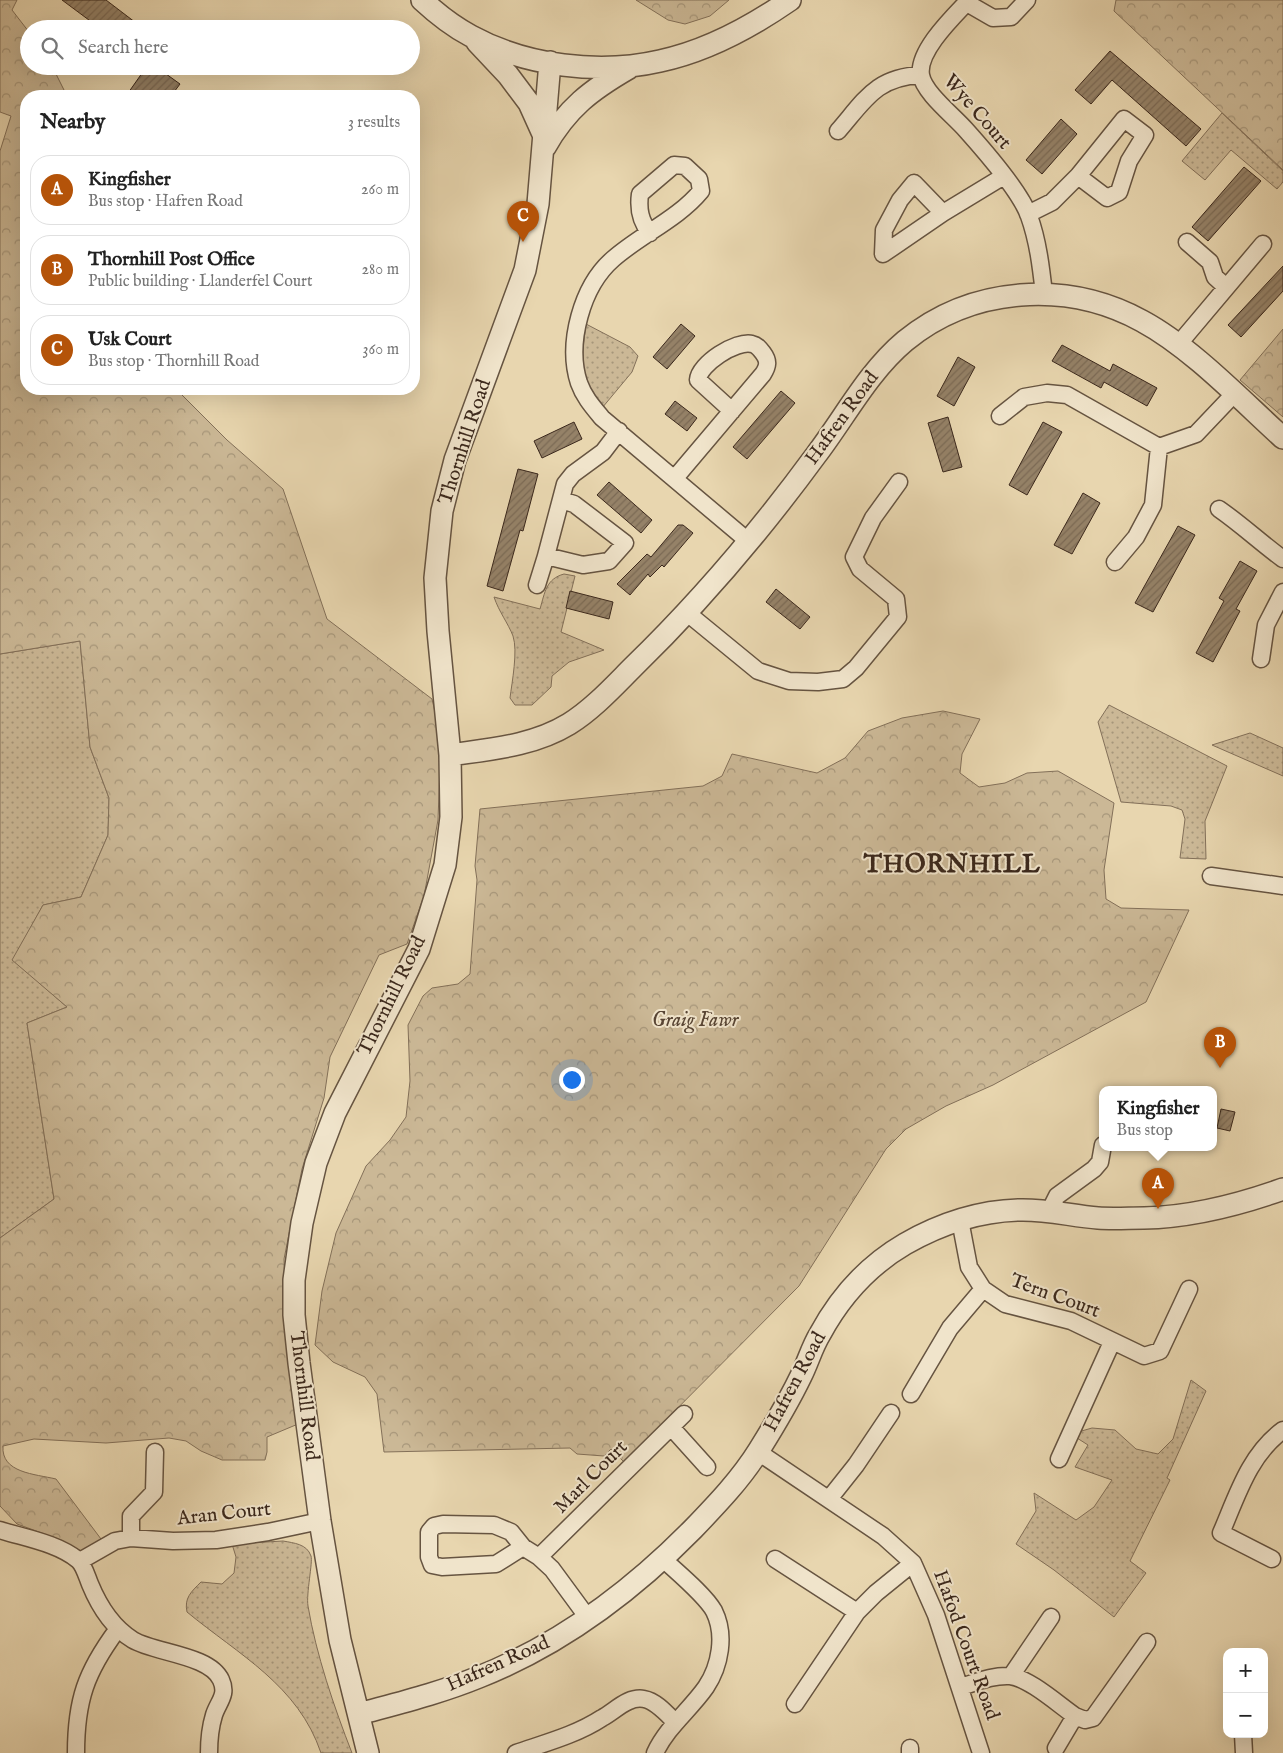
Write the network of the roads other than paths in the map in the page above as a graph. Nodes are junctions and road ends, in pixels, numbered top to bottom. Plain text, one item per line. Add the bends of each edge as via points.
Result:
1 (422, 0) edge
2 (790, 0) edge
3 (1027, 0) edge
4 (968, 1) edge
5 (471, 36) junction
6 (550, 62) junction
7 (631, 67) junction
8 (921, 74) junction
9 (838, 131) dead end
10 (544, 143) junction
11 (1004, 176) junction
12 (1078, 176) junction
13 (942, 213) dead end
14 (1028, 214) junction
15 (650, 233) dead end
16 (1187, 242) dead end
17 (1263, 244) dead end
18 (1226, 287) junction
19 (1044, 294) junction
20 (1178, 346) junction
21 (1234, 394) junction
22 (732, 411) dead end
23 (1000, 416) dead end
24 (618, 431) junction
25 (1283, 438) edge
26 (1159, 446) junction
27 (675, 478) junction
28 (899, 482) dead end
29 (560, 500) junction
30 (1219, 508) dead end
31 (748, 541) junction
32 (546, 556) junction
33 (1283, 559) edge
34 (1115, 562) dead end
35 (537, 585) dead end
36 (1283, 592) edge
37 (686, 612) junction
38 (1261, 659) dead end
39 (450, 755) junction
40 (1211, 876) dead end
41 (1283, 886) edge
42 (1102, 1151) edge
43 (1283, 1189) edge
44 (1049, 1212) junction
45 (960, 1220) junction
46 (983, 1289) junction
47 (1189, 1289) dead end
48 (1112, 1342) junction
49 (911, 1394) dead end
50 (891, 1413) dead end
51 (684, 1414) dead end
52 (671, 1427) junction
53 (1283, 1430) edge
54 (155, 1452) dead end
55 (758, 1452) junction
56 (1059, 1459) dead end
57 (707, 1467) dead end
58 (829, 1499) junction
59 (320, 1521) junction
60 (0, 1530) edge
61 (131, 1538) junction
62 (523, 1547) junction
63 (539, 1556) junction
64 (663, 1559) junction
65 (776, 1559) dead end
66 (1272, 1559) dead end
67 (80, 1561) junction
68 (913, 1563) junction
69 (857, 1612) junction
70 (1051, 1617) dead end
71 (588, 1618) junction
72 (117, 1630) junction
73 (1147, 1642) dead end
74 (1011, 1676) junction
75 (961, 1687) junction
76 (795, 1704) dead end
77 (359, 1714) junction
78 (1075, 1716) junction
79 (675, 1722) junction
80 (1243, 1738) edge
81 (1056, 1748) dead end
82 (76, 1753) edge
83 (209, 1753) edge
84 (368, 1753) edge
85 (516, 1753) edge
86 (655, 1753) edge
87 (982, 1753) edge
88 (1244, 1753) edge

1 - 5 street
2 - 7 street via 738,32 704,47
3 - 4 street, Wye Court via 1011,17 993,18
4 - 8 street, Wye Court via 932,42 923,58
5 - 6 street via 510,52
5 - 10 street via 529,102
6 - 7 street
6 - 10 street, Thornhill Road
7 - 10 street via 584,96
8 - 9 street, Wye Court via 900,76 876,87
8 - 11 street, Wye Court via 927,89
10 - 39 street, Thornhill Road via 538,204 525,270 499,346 468,420 442,511 435,578
11 - 13 street, Wye Court
11 - 14 street, Wye Court
12 - 12 street via 1107,198 1118,192 1129,161 1145,135 1124,119
12 - 14 street via 1052,202
14 - 19 street, Wye Court via 1038,248
15 - 24 street via 613,259 601,273 588,293 576,336 575,360 579,382 589,403
16 - 18 street via 1210,262 1215,278
17 - 18 street
18 - 20 street
19 - 20 street, Hafren Road via 1092,300 1143,322
19 - 31 street, Hafren Road via 976,302 926,326 906,340 885,359 816,456
20 - 21 street, Hafren Road
21 - 25 street, Hafren Road
21 - 26 street via 1196,434
22 - 27 street
23 - 26 street via 1024,397 1047,393 1067,395
24 - 27 street
24 - 29 street via 603,452 573,474 565,484
26 - 34 street via 1153,505 1136,537
27 - 31 street
28 - 37 street via 873,518 854,557 860,570 896,599 898,617 843,679 789,681 758,671
29 - 32 street
29 - 32 street via 574,504 625,543 609,561 598,563 583,565
30 - 33 street
31 - 37 street, Hafren Road
32 - 35 street
36 - 38 street via 1266,625
37 - 39 street, Hafren Road via 597,703 570,723 544,737 516,745
39 - 59 street, Thornhill Road via 451,817 445,865 436,896 419,949 334,1113 316,1163 302,1223 294,1280 294,1315
40 - 41 street
42 - 44 street via 1100,1162 1094,1169 1057,1196
43 - 44 street, Hafren Road via 1200,1213 1100,1218
44 - 45 street, Hafren Road via 991,1212
45 - 46 street, Tern Court via 969,1267
45 - 55 street, Hafren Road via 934,1228 903,1245 856,1283 819,1335 802,1375
46 - 48 street, Tern Court via 1005,1304 1071,1321
46 - 49 street, Tern Court via 950,1328
47 - 48 street, Tern Court via 1160,1352 1144,1356
48 - 56 street, Tern Court
50 - 58 street
51 - 52 street, Marl Court
52 - 57 street
52 - 63 street, Marl Court
53 - 66 street via 1259,1452 1221,1533
54 - 61 street, Aran Court via 154,1492 131,1516
55 - 58 street, Hafod Court Road
55 - 64 street, Hafren Road via 723,1498
58 - 68 street, Hafod Court Road via 883,1536
59 - 61 street, Aran Court via 216,1540
59 - 77 street, Thornhill Road via 340,1640
60 - 67 street via 63,1550
61 - 67 street, Aran Court via 115,1540
62 - 62 street via 511,1532 494,1525 442,1524 429,1532 429,1557 432,1564 442,1566 496,1564
62 - 63 street
63 - 71 street
64 - 71 street, Hafren Road via 622,1596
64 - 79 street via 713,1611 720,1634 719,1661 706,1688
65 - 69 street
67 - 72 street via 96,1599
68 - 69 street
68 - 75 street, Hafod Court Road via 936,1615
69 - 76 street
70 - 74 street
71 - 77 street, Hafren Road via 530,1654 479,1677
72 - 82 street via 100,1652 85,1686 78,1709
72 - 83 street via 135,1641 199,1662 216,1671 224,1697 214,1713
73 - 78 street via 1093,1718 1085,1720
74 - 75 street via 992,1677
74 - 78 street via 1026,1682
75 - 87 street, Hafod Court Road
77 - 84 street, Thornhill Road
78 - 81 street
79 - 85 street via 644,1699 625,1702 575,1733
79 - 86 street
80 - 88 street

